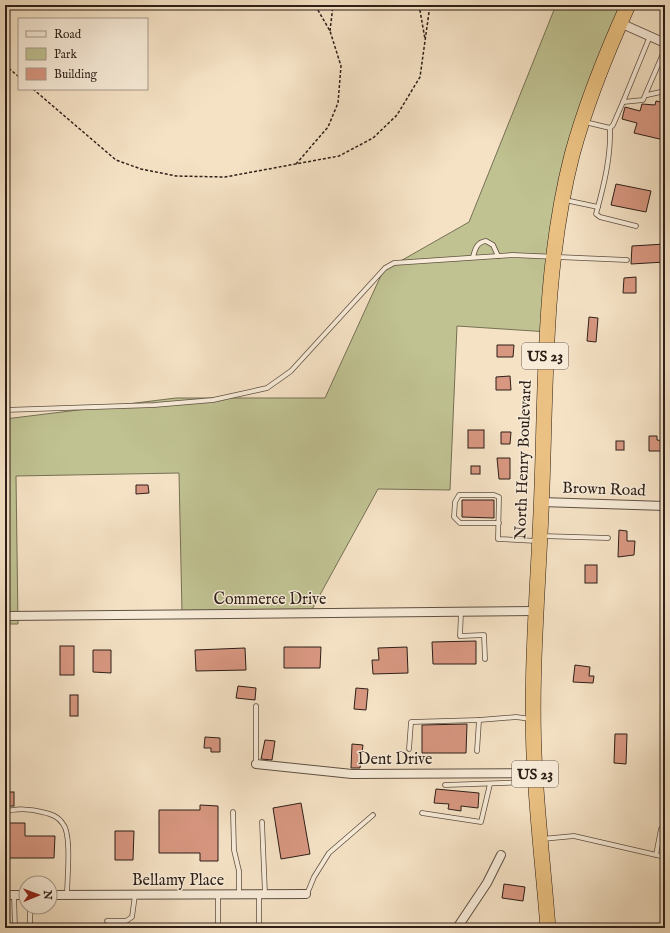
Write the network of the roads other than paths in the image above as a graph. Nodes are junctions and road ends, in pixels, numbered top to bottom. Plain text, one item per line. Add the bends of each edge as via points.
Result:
1 (628, 5) edge
2 (620, 22) junction
3 (650, 36) junction
4 (665, 43) edge
5 (665, 49) edge
6 (665, 91) edge
7 (647, 95) junction
8 (622, 102) junction
9 (582, 121) junction
10 (610, 128) junction
11 (562, 200) junction
12 (598, 207) junction
13 (636, 226) dead end
14 (498, 256) junction
15 (473, 257) junction
16 (553, 258) junction
17 (627, 260) dead end
18 (5, 410) edge
19 (542, 502) junction
20 (665, 506) edge
21 (499, 523) junction
22 (539, 538) junction
23 (608, 538) dead end
24 (536, 611) junction
25 (461, 612) junction
26 (5, 616) edge
27 (486, 659) dead end
28 (256, 706) dead end
29 (534, 719) junction
30 (479, 720) junction
31 (409, 749) dead end
32 (477, 751) dead end
33 (256, 764) joint
34 (535, 778) junction
35 (490, 784) junction
36 (445, 785) dead end
37 (5, 812) edge
38 (233, 812) dead end
39 (422, 813) dead end
40 (373, 815) dead end
41 (262, 822) dead end
42 (665, 830) edge
43 (540, 839) junction
44 (502, 855) dead end
45 (656, 855) junction
46 (665, 857) edge
47 (262, 894) junction
48 (306, 894) joint
49 (5, 895) edge
50 (14, 895) junction
51 (18, 895) edge
52 (58, 895) edge
53 (67, 895) junction
54 (135, 895) junction
55 (218, 895) junction
56 (239, 895) junction
57 (30, 915) edge
58 (107, 921) dead end
59 (15, 928) edge
60 (30, 928) edge
61 (218, 928) edge
62 (260, 928) edge
63 (457, 928) edge
64 (548, 928) edge

1 - 2 highway, North Henry Boulevard / US 23
2 - 3 street
2 - 9 highway, North Henry Boulevard / US 23
3 - 4 street
3 - 8 lane
5 - 7 lane
6 - 7 lane
7 - 8 lane via 643,100
8 - 10 lane
9 - 10 lane
9 - 11 highway, North Henry Boulevard / US 23
10 - 12 lane via 605,180
11 - 12 lane
11 - 16 highway, North Henry Boulevard / US 23
12 - 13 lane via 596,214 600,217
14 - 15 lane
14 - 15 lane via 493,245 486,241 476,246
14 - 16 lane
15 - 18 lane via 394,263 385,268 291,371 268,388 213,400 154,405
16 - 17 lane
16 - 19 highway, North Henry Boulevard / US 23 via 545,354
19 - 20 street, Brown Road
19 - 22 highway, North Henry Boulevard / US 23
21 - 21 lane via 499,497 459,494 455,502 454,518 460,523
21 - 22 lane via 498,539
22 - 23 lane
22 - 24 highway, North Henry Boulevard / US 23
24 - 25 street, Commerce Drive
24 - 29 highway, North Henry Boulevard / US 23
25 - 26 street, Commerce Drive
25 - 27 lane via 460,636 484,635
28 - 33 lane
29 - 30 lane via 516,717
29 - 34 highway, North Henry Boulevard / US 23
30 - 31 lane via 411,722
30 - 32 lane
33 - 34 street, Dent Drive via 352,774
34 - 35 lane
34 - 43 highway, North Henry Boulevard / US 23
35 - 36 lane
35 - 39 lane via 481,822
37 - 53 lane via 38,811 54,815 64,824 67,834
38 - 56 lane
40 - 48 lane via 329,853
41 - 47 lane
42 - 45 lane via 661,829
43 - 45 lane via 574,836
43 - 64 highway, North Henry Boulevard / US 23
44 - 63 street
45 - 46 lane
47 - 48 street, Bellamy Place
47 - 56 street, Bellamy Place
47 - 62 lane
49 - 50 street
50 - 51 street
50 - 59 lane
52 - 53 street, Bellamy Place
53 - 54 street, Bellamy Place
54 - 55 street, Bellamy Place
54 - 58 lane via 132,917 126,921
55 - 56 street, Bellamy Place
55 - 61 lane
57 - 60 lane

